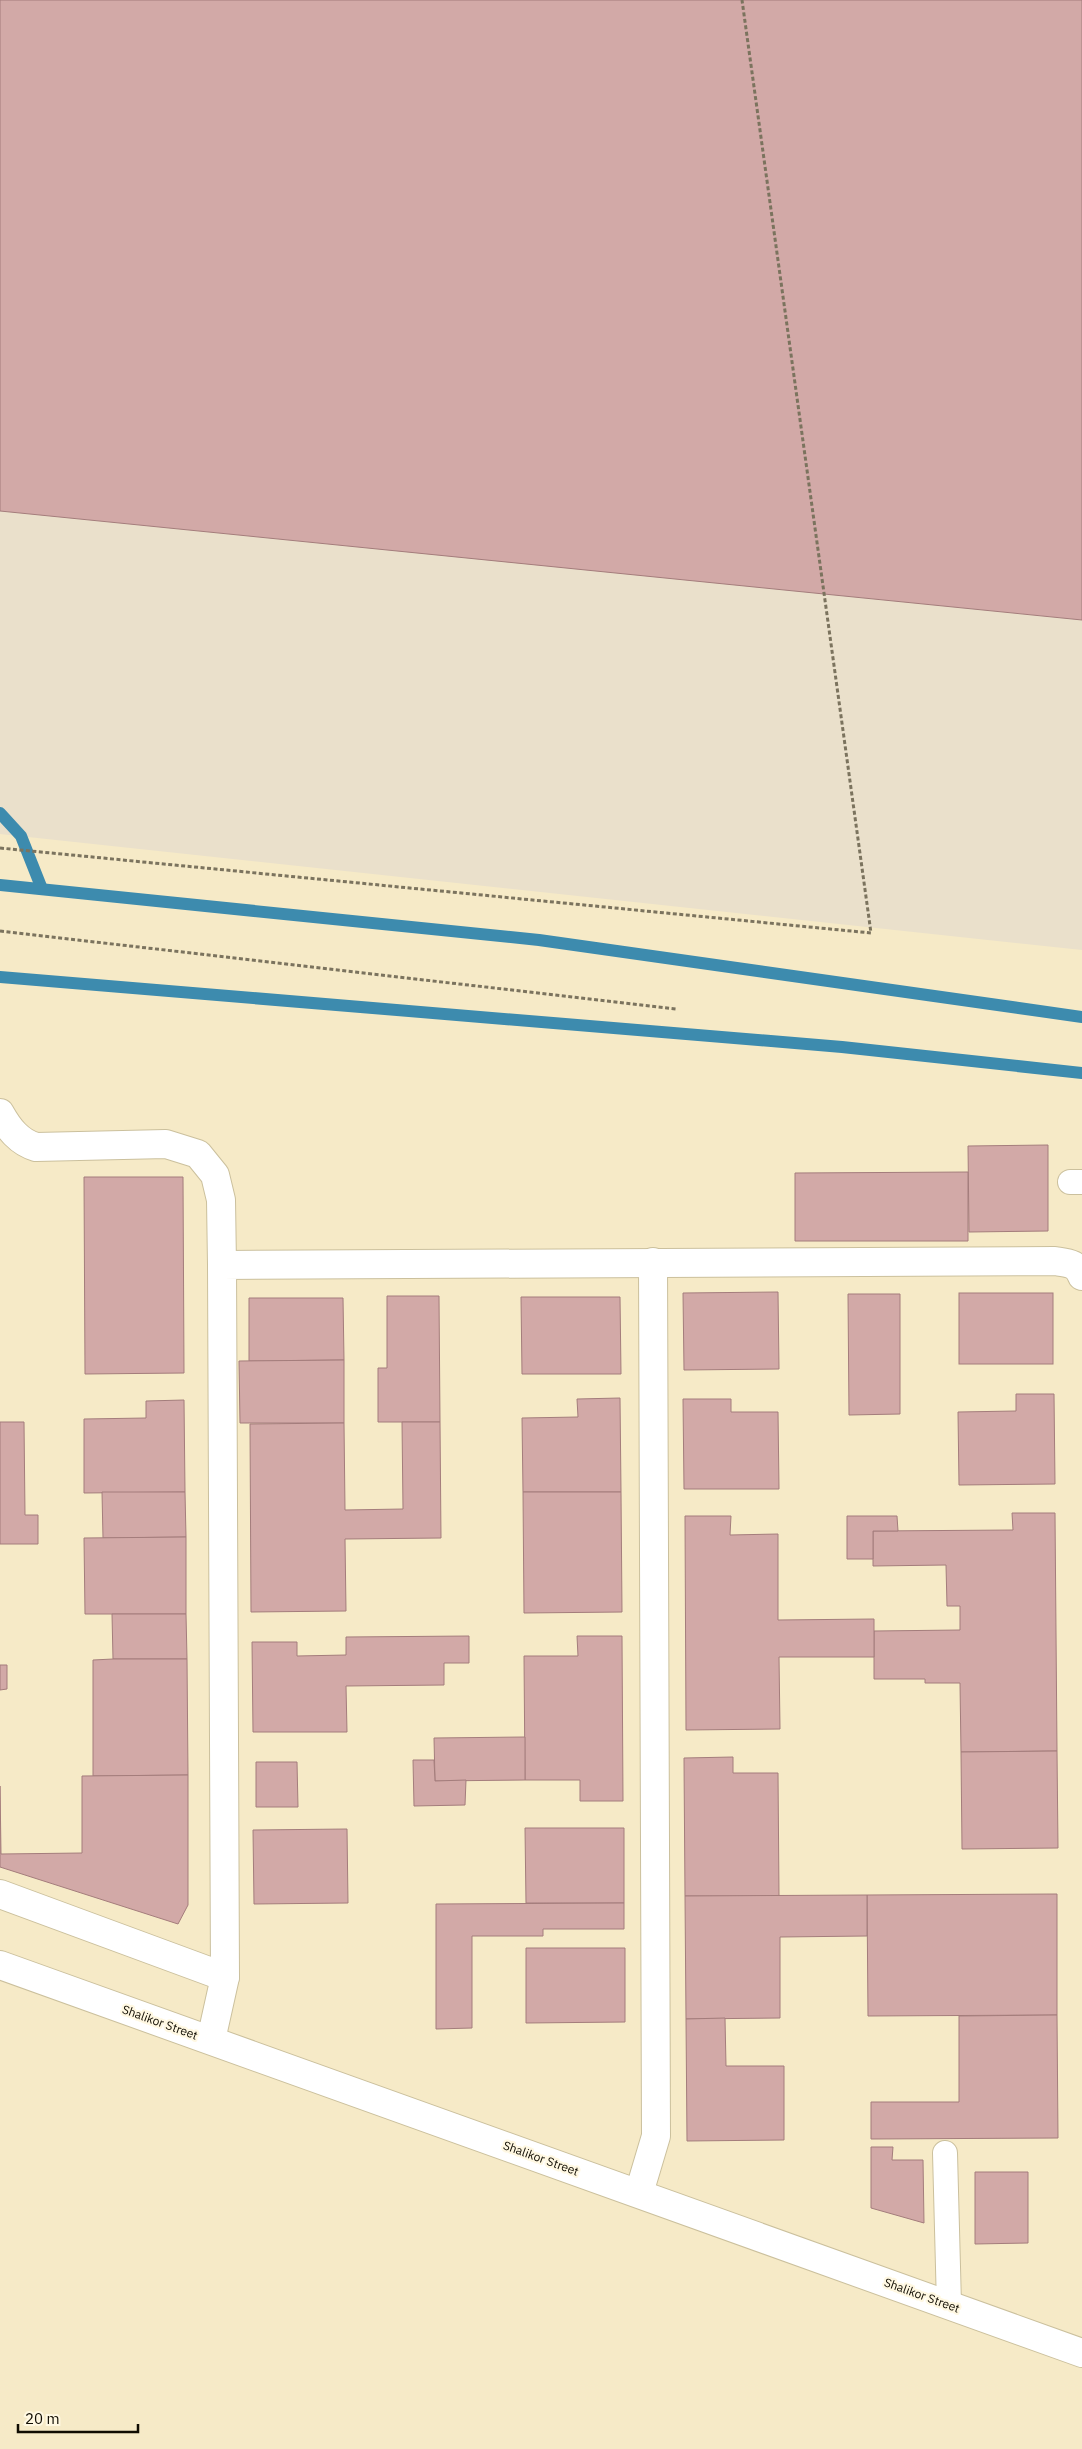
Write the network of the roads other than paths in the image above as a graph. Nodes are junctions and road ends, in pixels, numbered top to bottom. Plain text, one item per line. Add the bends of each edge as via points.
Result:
1 (0, 1113) edge
2 (653, 1262) junction
3 (222, 1265) junction
4 (1082, 1276) edge
5 (0, 1894) edge
6 (0, 1965) edge
7 (225, 1977) junction
8 (211, 2040) junction
9 (945, 2153) dead end
10 (639, 2193) junction
11 (948, 2305) junction
12 (1082, 2353) edge

1 - 3 street via 18,1137 36,1147 166,1144 198,1154 214,1175 221,1200
2 - 3 street
2 - 4 street via 1055,1261 1070,1263
2 - 10 street via 656,2136
3 - 7 street
5 - 7 street
6 - 8 street, Shаlikor Street
7 - 8 street
8 - 10 street, Shаlikor Street
9 - 11 lane
10 - 11 street, Shаlikor Street
11 - 12 street, Shаlikor Street

